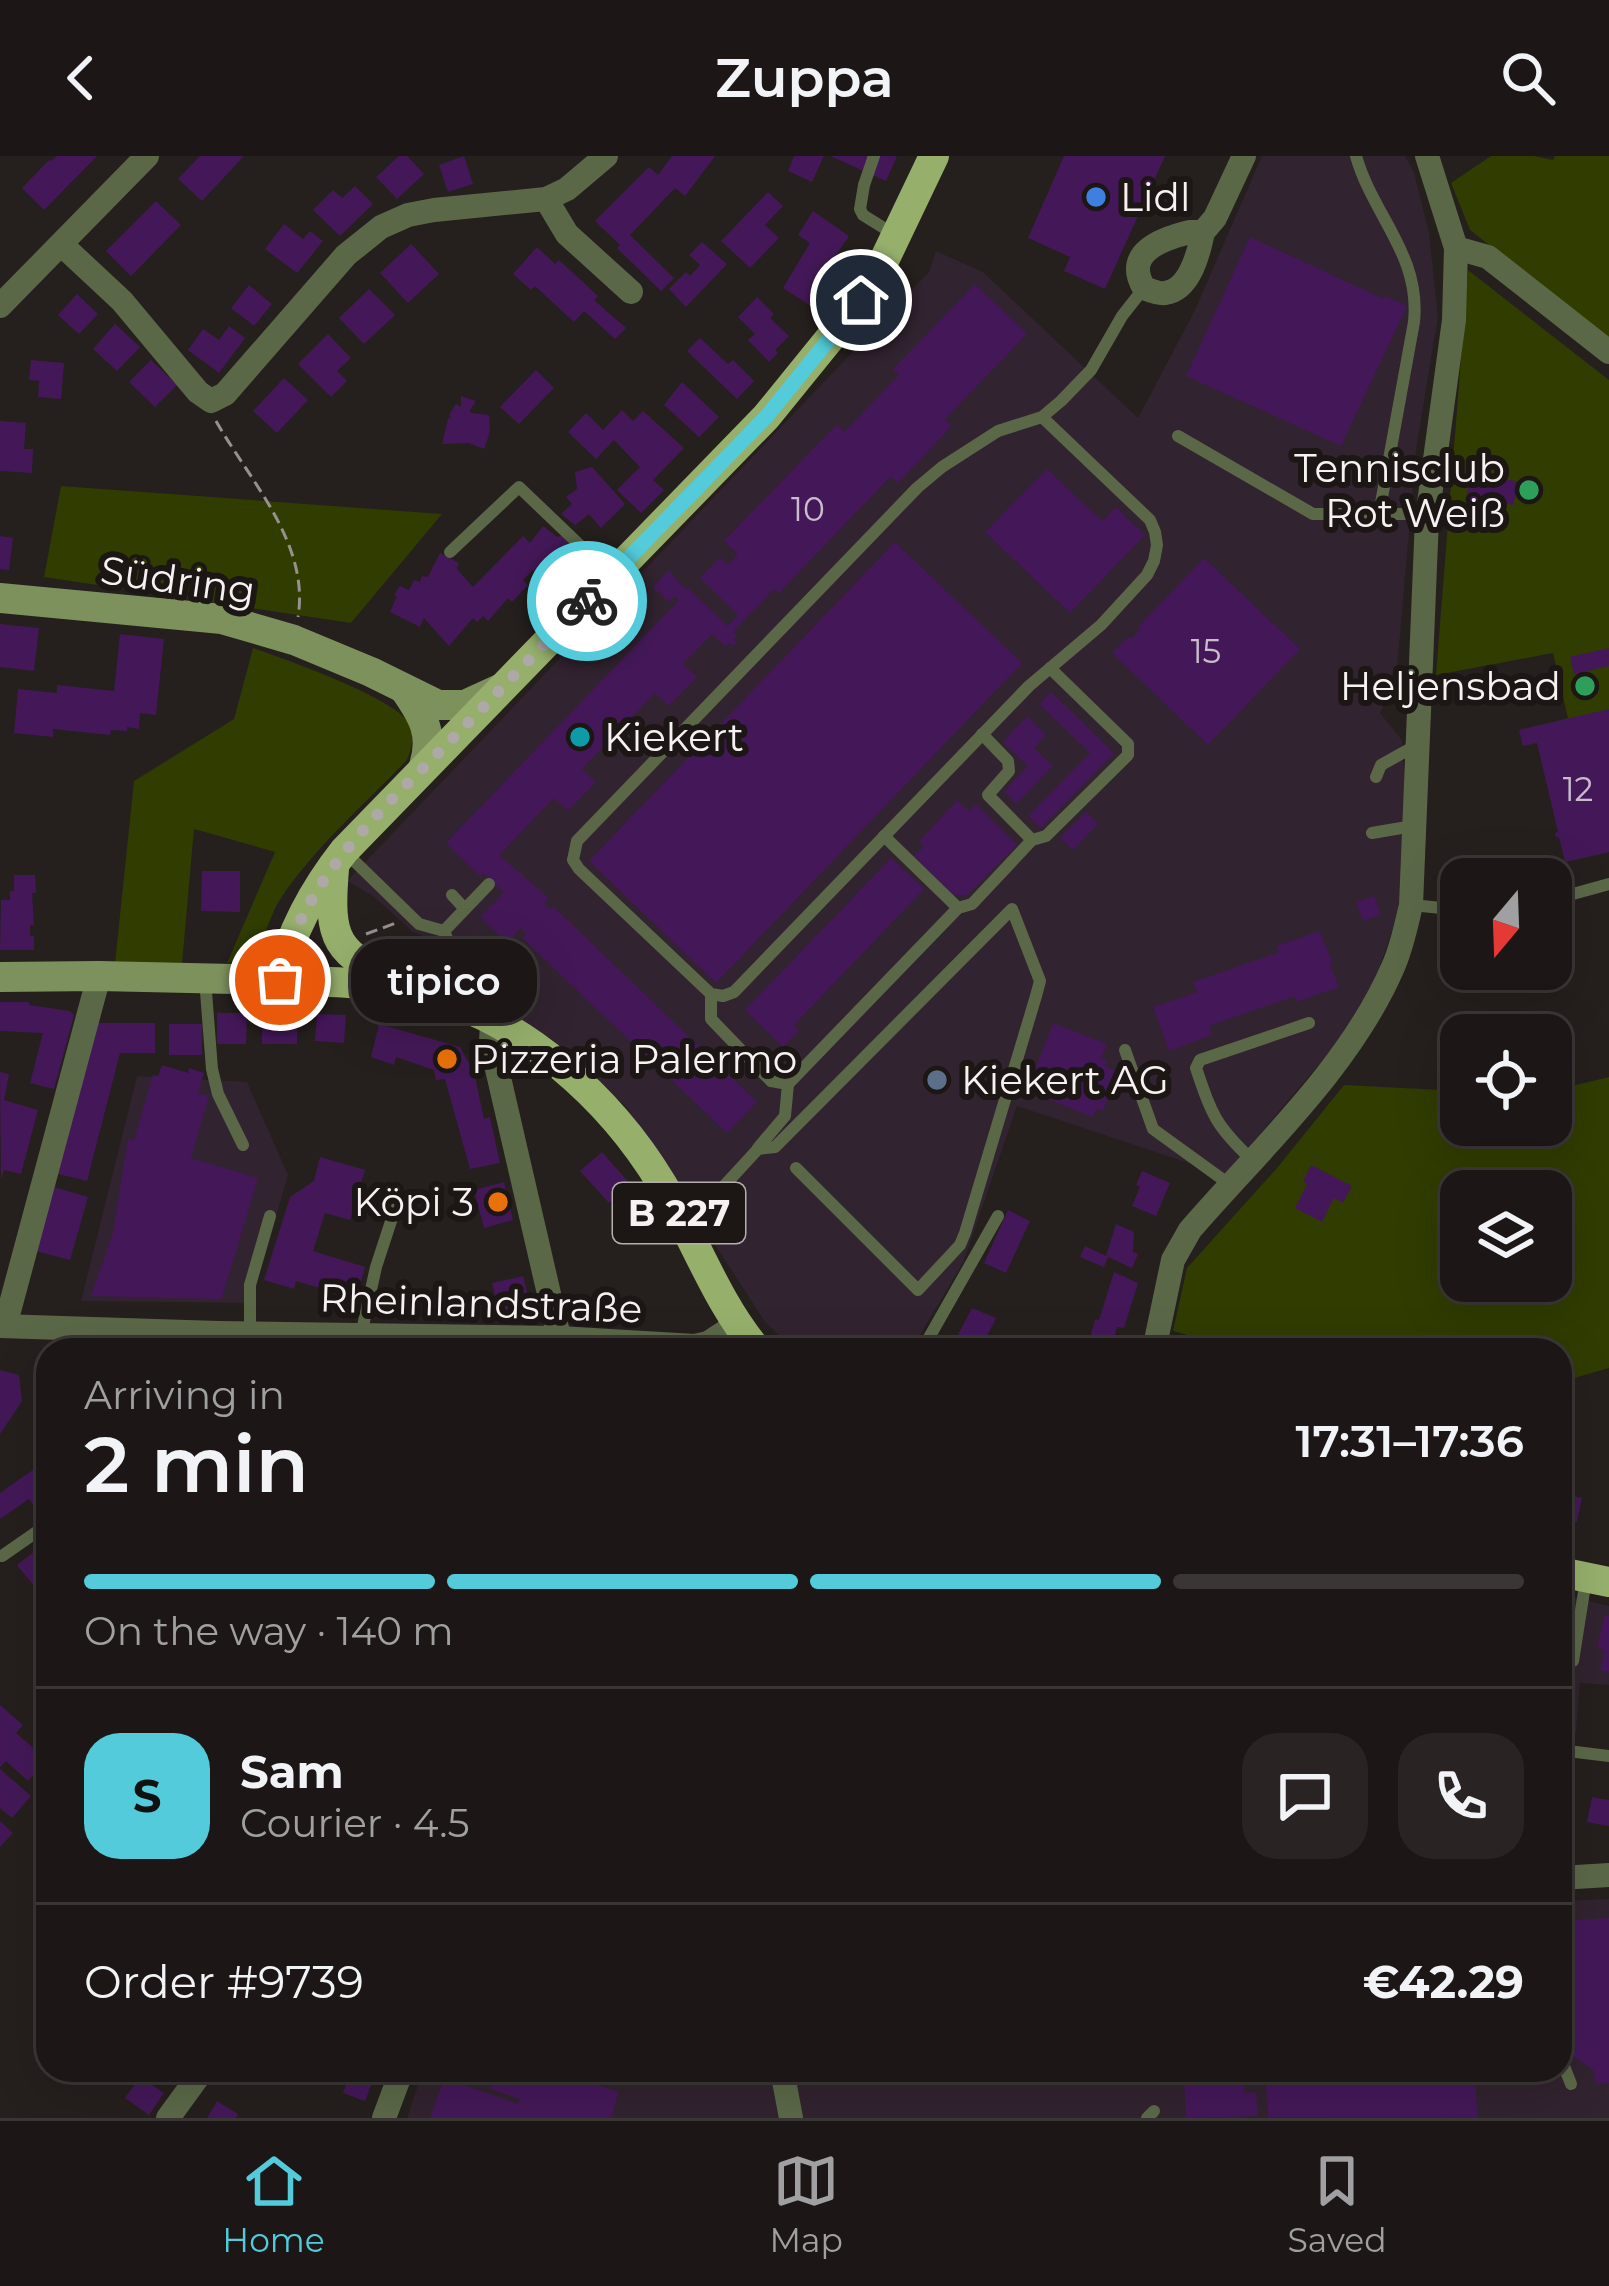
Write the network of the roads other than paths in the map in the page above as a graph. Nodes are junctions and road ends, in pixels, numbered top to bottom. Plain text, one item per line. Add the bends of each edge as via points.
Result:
1 (147, 156) edge
2 (606, 156) edge
3 (874, 156) edge
4 (934, 156) edge
5 (1244, 156) edge
6 (1356, 156) edge
7 (1427, 156) edge
8 (546, 199) junction
9 (1203, 232) junction
10 (896, 236) junction
11 (62, 245) junction
12 (1456, 248) junction
13 (1144, 288) junction
14 (6, 291) edge
15 (631, 292) dead end
16 (1609, 352) edge
17 (1042, 417) junction
18 (1178, 436) dead end
19 (1379, 514) junction
20 (1427, 518) junction
21 (450, 552) dead end
22 (612, 576) junction
23 (0, 598) edge
24 (1051, 668) junction
25 (501, 689) junction
26 (405, 690) junction
27 (982, 734) junction
28 (1416, 746) junction
29 (424, 766) junction
30 (1376, 777) dead end
31 (1413, 826) junction
32 (1372, 833) dead end
33 (884, 836) junction
34 (1032, 840) junction
35 (339, 857) junction
36 (489, 884) dead end
37 (1609, 884) edge
38 (1572, 894) edge
39 (452, 895) dead end
40 (1411, 905) junction
41 (465, 908) junction
42 (958, 908) junction
43 (1440, 908) edge
44 (444, 931) junction
45 (99, 976) junction
46 (0, 977) edge
47 (205, 978) junction
48 (280, 980) junction
49 (422, 993) junction
50 (711, 994) junction
51 (492, 1022) junction
52 (1309, 1023) dead end
53 (1125, 1050) dead end
54 (788, 1084) junction
55 (243, 1145) dead end
56 (758, 1149) junction
57 (1252, 1160) junction
58 (796, 1168) dead end
59 (1229, 1184) junction
60 (395, 1209) dead end
61 (270, 1216) dead end
62 (998, 1216) dead end
63 (683, 1222) junction
64 (737, 1324) junction
65 (3, 1326) edge
66 (250, 1334) junction
67 (361, 1335) junction
68 (162, 1338) edge
69 (232, 1338) edge
70 (427, 1338) edge
71 (559, 1338) edge
72 (714, 1338) edge
73 (748, 1338) edge
74 (929, 1338) edge
75 (1157, 1338) edge
76 (36, 1532) edge
77 (2, 1556) edge
78 (1585, 1577) edge
79 (1573, 1661) dead end
80 (1572, 1751) edge
81 (1609, 1756) edge
82 (1609, 1875) edge
83 (1572, 1877) edge
84 (194, 2082) edge
85 (398, 2082) edge
86 (784, 2082) edge
87 (168, 2118) edge
88 (384, 2118) edge
89 (791, 2118) edge

1 - 11 street
2 - 8 street
3 - 10 lane via 860,209
4 - 10 main road
5 - 9 street
6 - 19 lane via 1415,291
7 - 12 street
8 - 11 street via 434,210 381,227 212,401
8 - 15 street via 567,234
9 - 13 street via 1176,289
9 - 13 street via 1144,253 1137,266
10 - 22 main road via 845,322 766,417
11 - 14 street
12 - 16 street via 1488,257
12 - 20 street
13 - 17 lane via 1091,370
17 - 24 lane via 1150,520 1157,545 1147,575
17 - 50 lane via 998,431 917,488 577,841 579,869
18 - 19 lane via 1313,514
19 - 20 lane
20 - 28 street
21 - 22 lane via 519,487
22 - 25 main road
23 - 26 street, Südring via 222,619 295,640
24 - 27 lane
24 - 34 lane via 1128,744 1128,755 1046,836
25 - 26 street, Südring via 456,706
25 - 29 main road
26 - 29 street via 427,725
27 - 33 lane
27 - 34 lane via 1008,761 1009,772 988,795
28 - 30 lane
28 - 31 street
29 - 35 main road
31 - 32 lane
31 - 40 street
33 - 42 lane
33 - 50 lane via 734,992
34 - 42 lane via 972,904
35 - 44 lane via 419,924
35 - 48 main road via 298,927
35 - 49 main road, B 227 via 332,914 342,947
36 - 41 lane
37 - 38 lane
39 - 41 lane
40 - 43 lane
40 - 57 street via 1372,1009
41 - 44 lane
42 - 54 lane
44 - 51 lane via 455,959 481,986
45 - 46 street
45 - 47 street
45 - 65 street
47 - 48 street
47 - 55 lane via 212,1069
48 - 49 main road, B 227
49 - 51 main road, B 227
50 - 54 lane via 711,1019 771,1081
51 - 63 main road, B 227 via 544,1053 595,1100 646,1160
51 - 71 street via 551,1264
52 - 57 lane via 1196,1068 1212,1115
53 - 59 lane via 1153,1130
54 - 56 lane via 785,1115
56 - 58 lane via 776,1148 1012,909 1040,981 960,1245 918,1290
56 - 63 lane
57 - 59 street
59 - 75 street via 1173,1260
60 - 67 lane
61 - 66 lane via 250,1285
62 - 74 lane
63 - 64 main road, B 227
64 - 72 street, Rheinlandstraße
64 - 73 main road, B 227
65 - 68 street, Rheinlandstraße
66 - 67 street, Rheinlandstraße
66 - 69 street, Rheinlandstraße
67 - 70 street, Rheinlandstraße
76 - 77 lane
78 - 79 lane
80 - 81 lane
82 - 83 street
84 - 87 street
85 - 88 street
86 - 89 street

